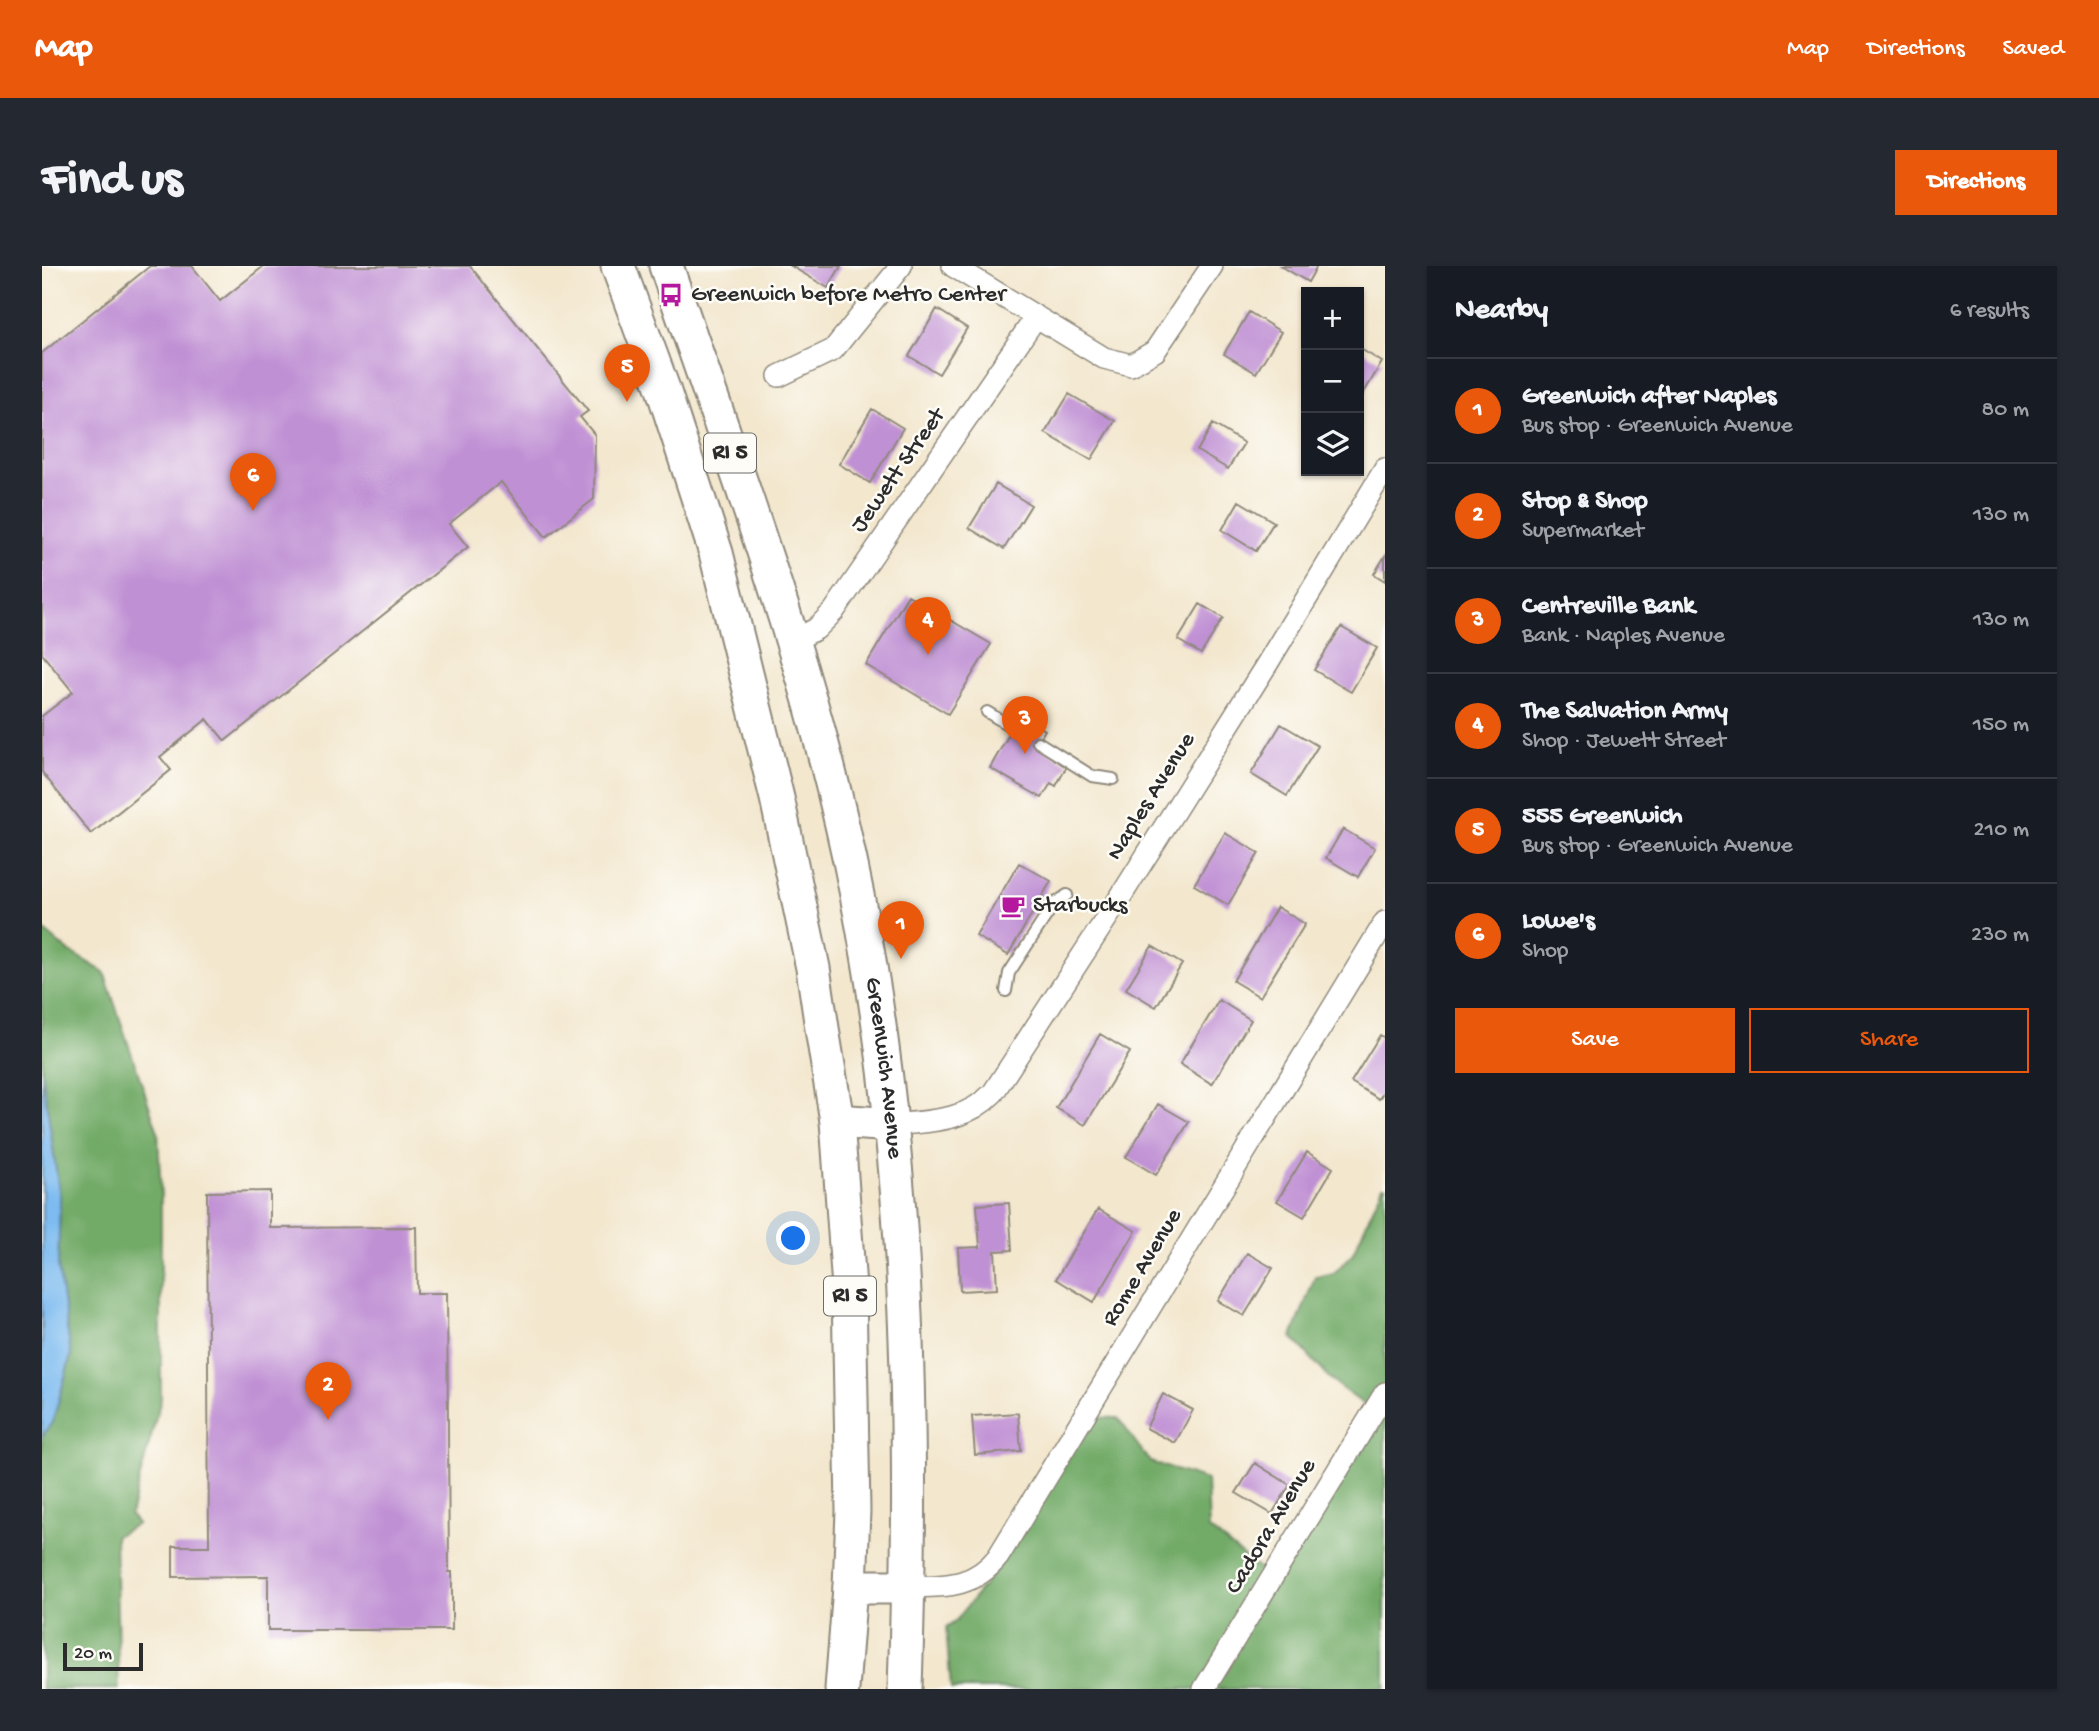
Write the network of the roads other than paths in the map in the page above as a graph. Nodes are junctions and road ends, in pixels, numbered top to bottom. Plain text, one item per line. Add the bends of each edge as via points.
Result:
1 (618, 266) edge
2 (666, 266) edge
3 (901, 266) edge
4 (953, 266) edge
5 (1212, 266) edge
6 (1036, 317) junction
7 (779, 376) dead end
8 (1385, 469) edge
9 (793, 641) junction
10 (743, 656) junction
11 (987, 712) dead end
12 (1015, 729) dead end
13 (1038, 742) dead end
14 (1113, 779) dead end
15 (1067, 895) dead end
16 (1385, 922) edge
17 (1006, 991) dead end
18 (837, 1121) junction
19 (892, 1125) junction
20 (1385, 1393) edge
21 (850, 1587) junction
22 (908, 1587) junction
23 (842, 1689) edge
24 (905, 1689) edge
25 (1205, 1689) edge

1 - 10 main road, RI 5 via 693,479
2 - 9 main road, Greenwich Avenue / RI 5
3 - 7 street via 834,350
4 - 6 street
5 - 6 street via 1155,351 1131,365 1104,358
6 - 9 street, Jewett Street via 834,611 816,629
8 - 19 street, Naples Avenue via 1122,895 993,1093 957,1117
9 - 10 main road
9 - 19 main road, Greenwich Avenue / RI 5 via 858,895
10 - 18 main road, RI 5 via 797,888
11 - 12 lane
13 - 14 lane via 1092,776
15 - 17 lane via 1054,904 1009,972
16 - 22 street, Rome Avenue via 998,1557 982,1573 961,1583
18 - 19 main road
18 - 21 main road, RI 5 via 850,1312
19 - 22 main road, Greenwich Avenue / RI 5 via 907,1332
20 - 25 street, Cadora Avenue
21 - 22 main road
21 - 23 main road, RI 5
22 - 24 main road, Greenwich Avenue / RI 5

